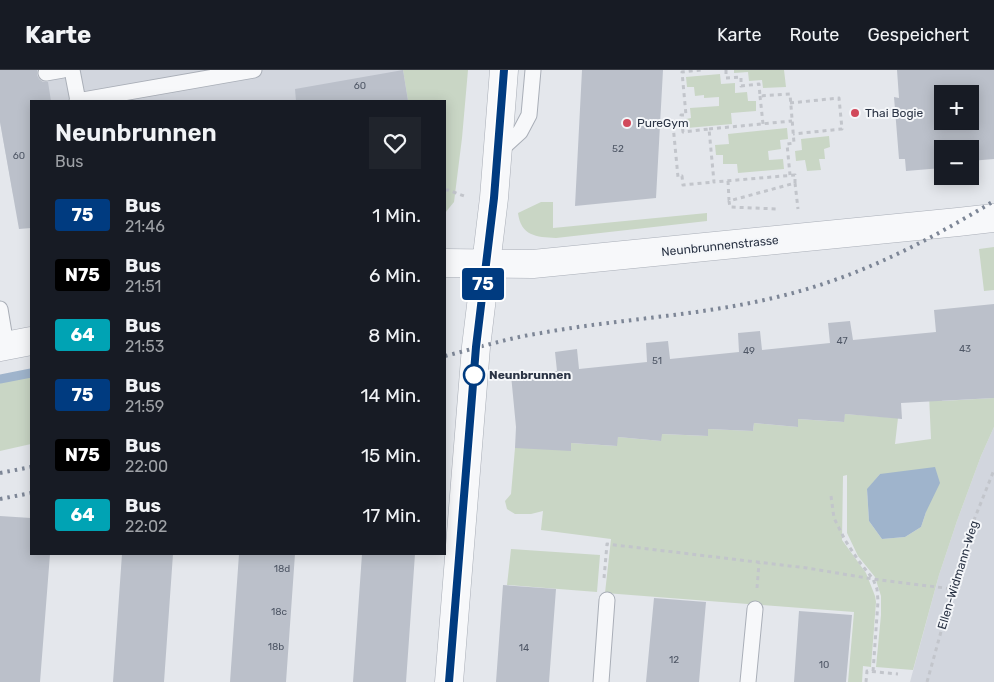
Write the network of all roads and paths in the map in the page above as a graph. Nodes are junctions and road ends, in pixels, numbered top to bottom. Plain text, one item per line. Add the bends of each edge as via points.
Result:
1 (63, 70) edge
2 (72, 70) edge
3 (254, 70) edge
4 (504, 70) edge
5 (533, 70) edge
6 (700, 70) edge
7 (726, 70) edge
8 (682, 71) edge
9 (46, 73) dead end
10 (760, 96) junction
11 (78, 100) edge
12 (84, 100) edge
13 (790, 103) junction
14 (792, 121) junction
15 (682, 124) junction
16 (763, 124) junction
17 (673, 125) junction
18 (664, 126) dead end
19 (710, 129) junction
20 (794, 134) junction
21 (496, 153) junction
22 (790, 175) junction
23 (728, 181) junction
24 (714, 182) junction
25 (795, 183) junction
26 (446, 190) edge
27 (464, 196) dead end
28 (729, 200) junction
29 (778, 209) dead end
30 (798, 209) dead end
31 (994, 218) edge
32 (446, 263) edge
33 (486, 263) junction
34 (0, 309) edge
35 (13, 344) edge
36 (994, 470) edge
37 (832, 496) dead end
38 (874, 579) junction
39 (603, 583) dead end
40 (953, 589) junction
41 (607, 600) dead end
42 (755, 609) dead end
43 (873, 672) junction
44 (898, 674) dead end
45 (449, 682) edge
46 (601, 682) edge
47 (748, 682) edge
48 (866, 682) edge
49 (927, 682) edge

1 - 9 lane
2 - 11 lane
3 - 12 lane
4 - 21 street
5 - 21 lane via 529,115 520,132
6 - 8 path
7 - 10 path via 726,78 740,77 741,86 759,84
8 - 15 path via 686,115 681,115
10 - 13 path via 790,94
10 - 16 path
13 - 14 path
13 - 20 path via 839,98 842,129
14 - 16 path
14 - 20 path
15 - 17 path
15 - 19 path via 683,132
16 - 19 path
17 - 18 path
17 - 24 path via 678,177 682,176 683,185
19 - 24 path
20 - 22 path via 794,143 787,144
21 - 33 street
22 - 23 path
22 - 25 path via 795,175
23 - 24 path
23 - 28 path
25 - 28 path
25 - 30 path
26 - 27 path
28 - 29 path via 730,207
31 - 33 street, Neunbrunnenstrasse via 533,264
32 - 33 street, Neunbrunnenstrasse
33 - 45 street via 476,347
34 - 35 lane
36 - 40 path, Ellen-Widmann-Weg via 968,535
37 - 38 path via 834,518 845,540
38 - 39 path via 607,544
38 - 40 path
38 - 43 path via 878,600
40 - 49 path, Ellen-Widmann-Weg
41 - 46 lane
42 - 47 lane
43 - 44 path
43 - 48 path via 867,671

